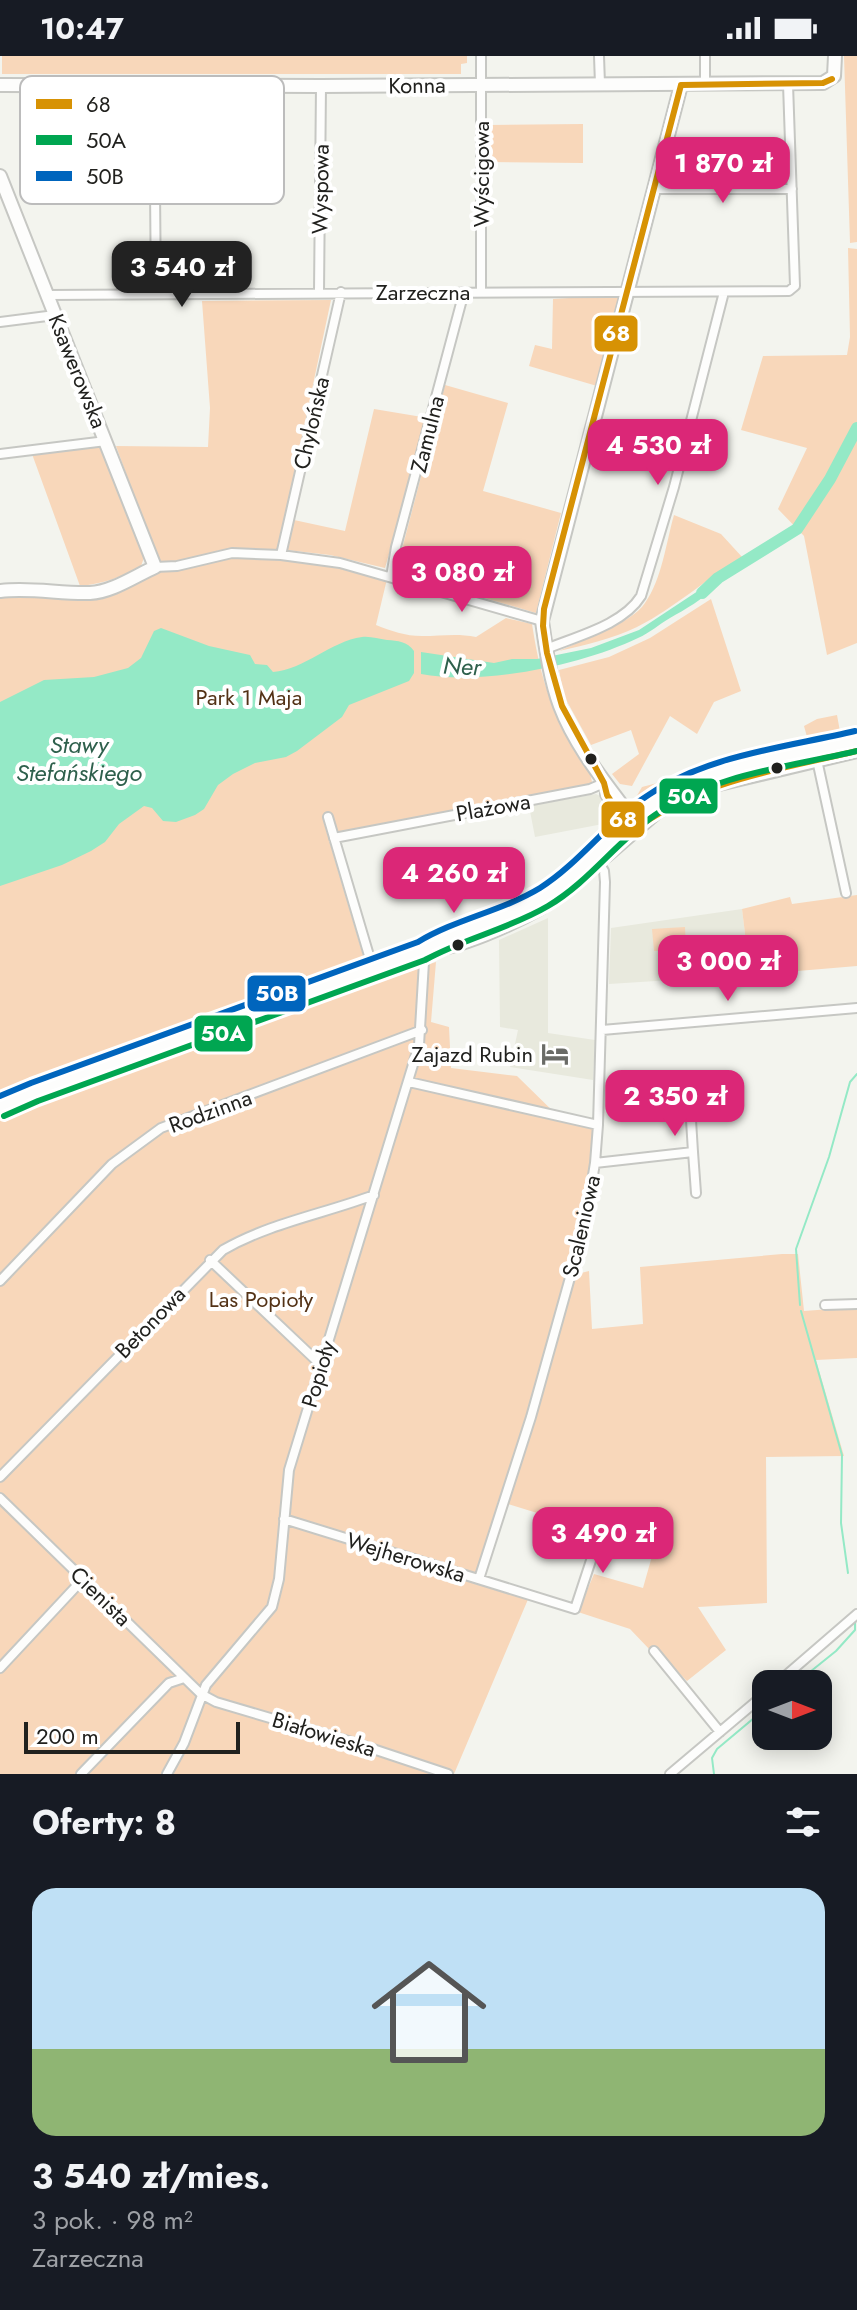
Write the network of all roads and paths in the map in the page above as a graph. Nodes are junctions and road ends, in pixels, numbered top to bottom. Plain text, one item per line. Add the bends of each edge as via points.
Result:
1 (481, 56) edge
2 (599, 56) edge
3 (705, 56) edge
4 (835, 56) edge
5 (482, 84) junction
6 (600, 84) junction
7 (788, 84) junction
8 (0, 85) edge
9 (20, 85) edge
10 (681, 85) junction
11 (705, 85) junction
12 (284, 86) edge
13 (321, 86) junction
14 (0, 176) edge
15 (654, 189) junction
16 (792, 189) junction
17 (155, 204) edge
18 (627, 291) junction
19 (319, 292) junction
20 (341, 292) junction
21 (464, 292) junction
22 (481, 292) junction
23 (724, 292) junction
24 (156, 294) junction
25 (47, 295) junction
26 (55, 315) junction
27 (0, 322) edge
28 (106, 441) junction
29 (0, 454) edge
30 (281, 555) junction
31 (155, 567) junction
32 (391, 577) junction
33 (0, 591) edge
34 (542, 621) junction
35 (547, 651) junction
36 (857, 741) edge
37 (857, 751) edge
38 (817, 760) junction
39 (604, 783) junction
40 (328, 817) dead end
41 (632, 826) junction
42 (334, 838) junction
43 (599, 863) junction
44 (846, 893) dead end
45 (422, 951) junction
46 (373, 969) junction
47 (857, 1008) edge
48 (422, 1030) junction
49 (602, 1030) junction
50 (409, 1082) junction
51 (689, 1088) dead end
52 (0, 1107) edge
53 (598, 1125) junction
54 (693, 1152) junction
55 (595, 1163) junction
56 (696, 1193) dead end
57 (374, 1195) junction
58 (210, 1260) junction
59 (0, 1281) edge
60 (857, 1304) edge
61 (825, 1305) dead end
62 (320, 1364) junction
63 (0, 1477) edge
64 (0, 1498) edge
65 (284, 1519) junction
66 (601, 1530) dead end
67 (84, 1578) junction
68 (479, 1579) junction
69 (857, 1614) edge
70 (654, 1651) dead end
71 (0, 1668) edge
72 (792, 1670) edge
73 (184, 1678) junction
74 (201, 1694) junction
75 (752, 1705) edge
76 (720, 1732) junction
77 (81, 1774) edge
78 (167, 1774) edge
79 (448, 1774) edge
80 (670, 1774) edge

1 - 5 street, Wyścigowa
2 - 6 street
3 - 11 street
4 - 7 street, Konna via 832,79
5 - 6 street, Konna
5 - 13 street, Konna
5 - 22 street, Wyścigowa
6 - 10 street, Konna
7 - 11 street, Konna
7 - 16 street
8 - 9 street, Konna
10 - 11 street, Konna
10 - 15 street
12 - 13 street, Konna
13 - 19 street, Wyspowa
14 - 25 street, Ksawerowska
15 - 16 street
15 - 18 street
16 - 23 street, Zarzeczna via 795,286 789,291
17 - 24 street
18 - 22 street, Zarzeczna
18 - 23 street, Zarzeczna
18 - 34 street
19 - 20 street, Zarzeczna
19 - 24 street, Zarzeczna
20 - 21 street, Zarzeczna
20 - 30 street, Chylońska
21 - 22 street, Zarzeczna
21 - 32 street, Zamulna
23 - 35 street via 641,596 615,619
24 - 25 street, Zarzeczna
25 - 26 street, Ksawerowska
26 - 27 street
26 - 28 street, Ksawerowska
28 - 29 street
28 - 31 street, Ksawerowska
30 - 31 street via 232,553
30 - 32 street
31 - 33 street via 95,592
32 - 34 street
34 - 35 street
35 - 39 street via 565,716
36 - 41 street via 700,780 660,799
37 - 38 street
38 - 41 street via 702,788
38 - 44 street
39 - 41 street via 607,795
39 - 42 street, Plażowa
40 - 42 street
41 - 43 street
41 - 45 street via 545,896
42 - 46 street
43 - 45 street via 536,911 451,946
43 - 49 street, Scaleniowa via 605,880
45 - 46 street
45 - 48 street, Popioły
46 - 52 street
47 - 49 street
48 - 50 street, Popioły
48 - 59 street, Rodzinna via 161,1128 112,1164
49 - 53 street, Scaleniowa
50 - 53 street
50 - 57 street, Popioły
51 - 54 street
53 - 55 street, Scaleniowa
54 - 55 street
54 - 56 street
55 - 68 street, Scaleniowa via 585,1224 533,1412
57 - 58 street, Betonowa via 270,1227
57 - 62 street, Popioły
58 - 62 street
58 - 63 street, Betonowa
60 - 61 street
62 - 65 street, Popioły via 289,1470
64 - 67 street, Cienista
65 - 68 street, Wejherowska
65 - 74 street, Popioły via 272,1607
66 - 68 street, Wejherowska via 575,1609
67 - 71 street
67 - 73 street, Cienista
69 - 72 street
70 - 76 street
73 - 74 street, Cienista
73 - 77 street via 169,1683
74 - 78 street, Popioły
74 - 79 street, Białowieska
75 - 76 street
76 - 80 street

